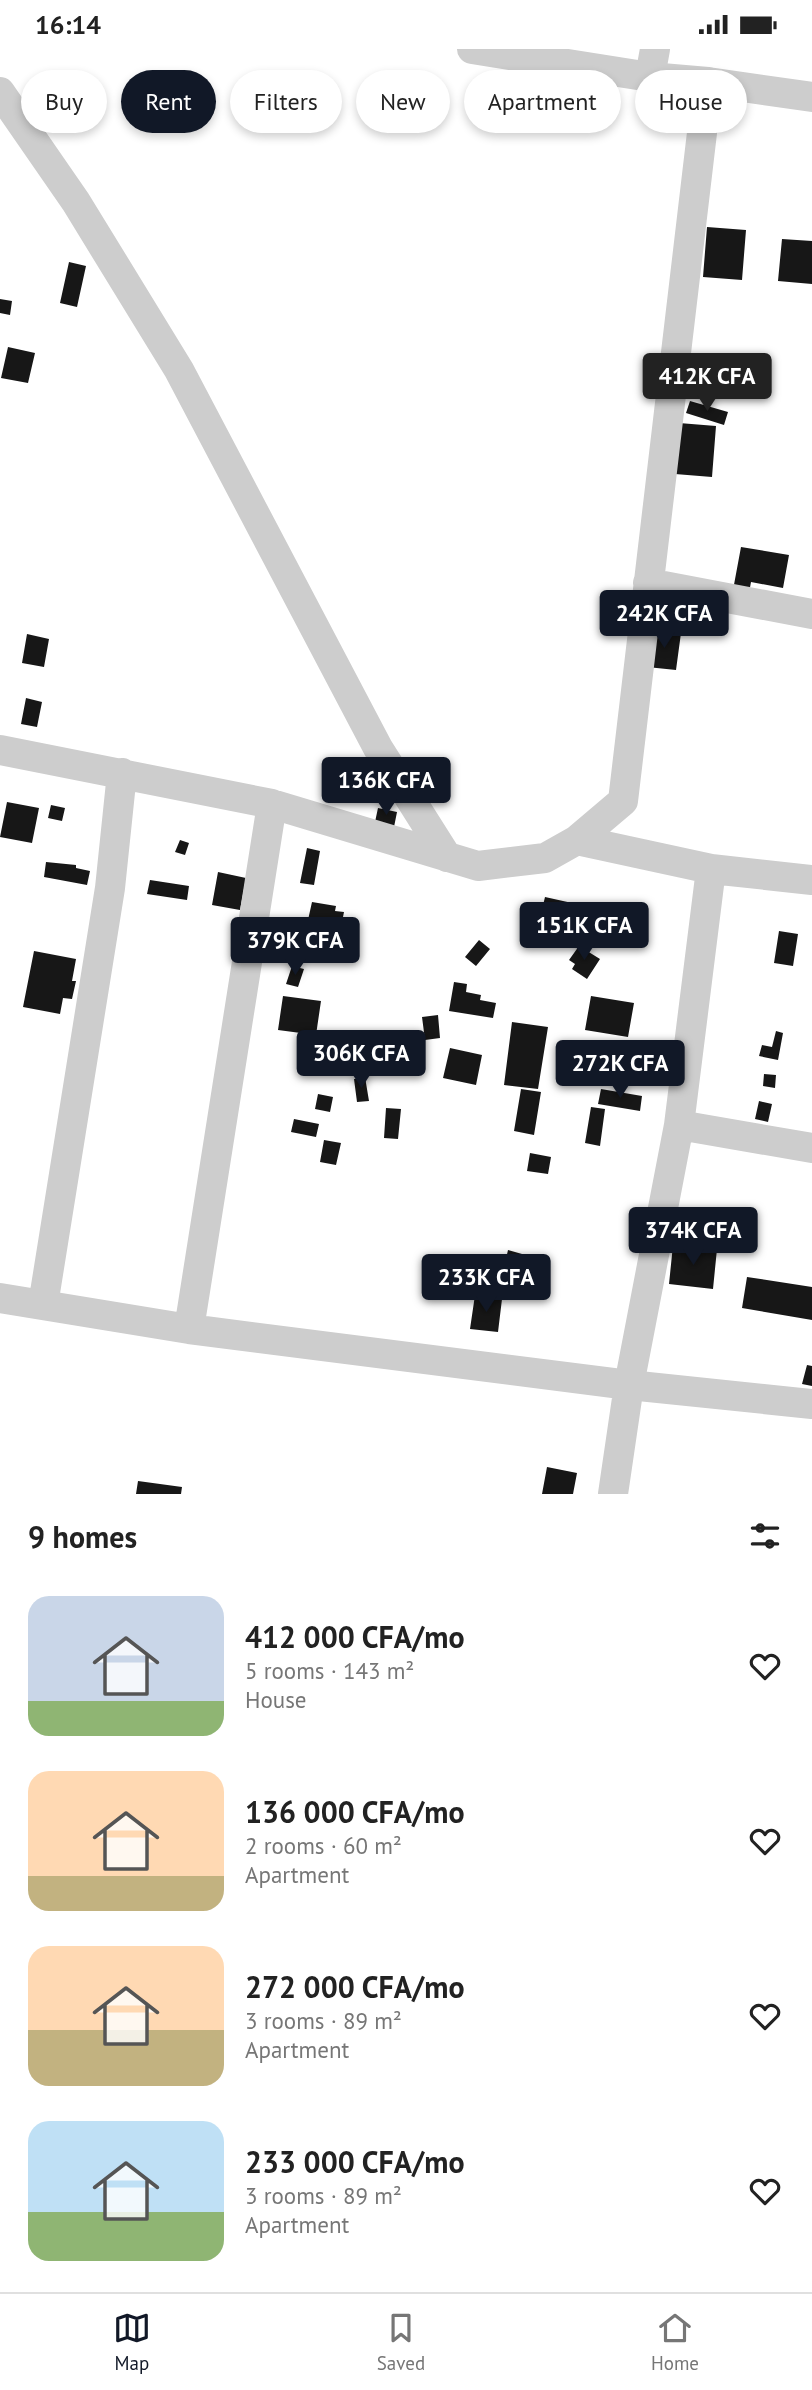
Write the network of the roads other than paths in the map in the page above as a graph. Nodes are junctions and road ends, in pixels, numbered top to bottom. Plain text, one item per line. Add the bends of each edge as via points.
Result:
1 (483, 50) edge
2 (653, 63) edge
3 (674, 70) edge
4 (747, 87) edge
5 (0, 92) edge
6 (812, 96) edge
7 (703, 133) edge
8 (648, 583) junction
9 (812, 614) edge
10 (0, 750) edge
11 (122, 773) junction
12 (272, 804) junction
13 (577, 840) junction
14 (447, 857) junction
15 (711, 869) junction
16 (812, 880) edge
17 (679, 1125) junction
18 (812, 1148) edge
19 (0, 1299) edge
20 (43, 1305) junction
21 (189, 1329) junction
22 (629, 1385) junction
23 (812, 1404) edge
24 (612, 1494) edge

1 - 2 street
2 - 3 street
4 - 6 street
5 - 14 street via 76,202 178,370 378,748
7 - 8 street
8 - 9 street
8 - 13 street via 623,801
10 - 11 street
11 - 12 street
11 - 20 street via 110,888
12 - 14 street
12 - 21 street
13 - 14 street via 545,858 478,866
13 - 15 street
15 - 16 street
15 - 17 street
17 - 18 street
17 - 22 street
19 - 20 street
20 - 21 street
21 - 22 street
22 - 23 street
22 - 24 street

